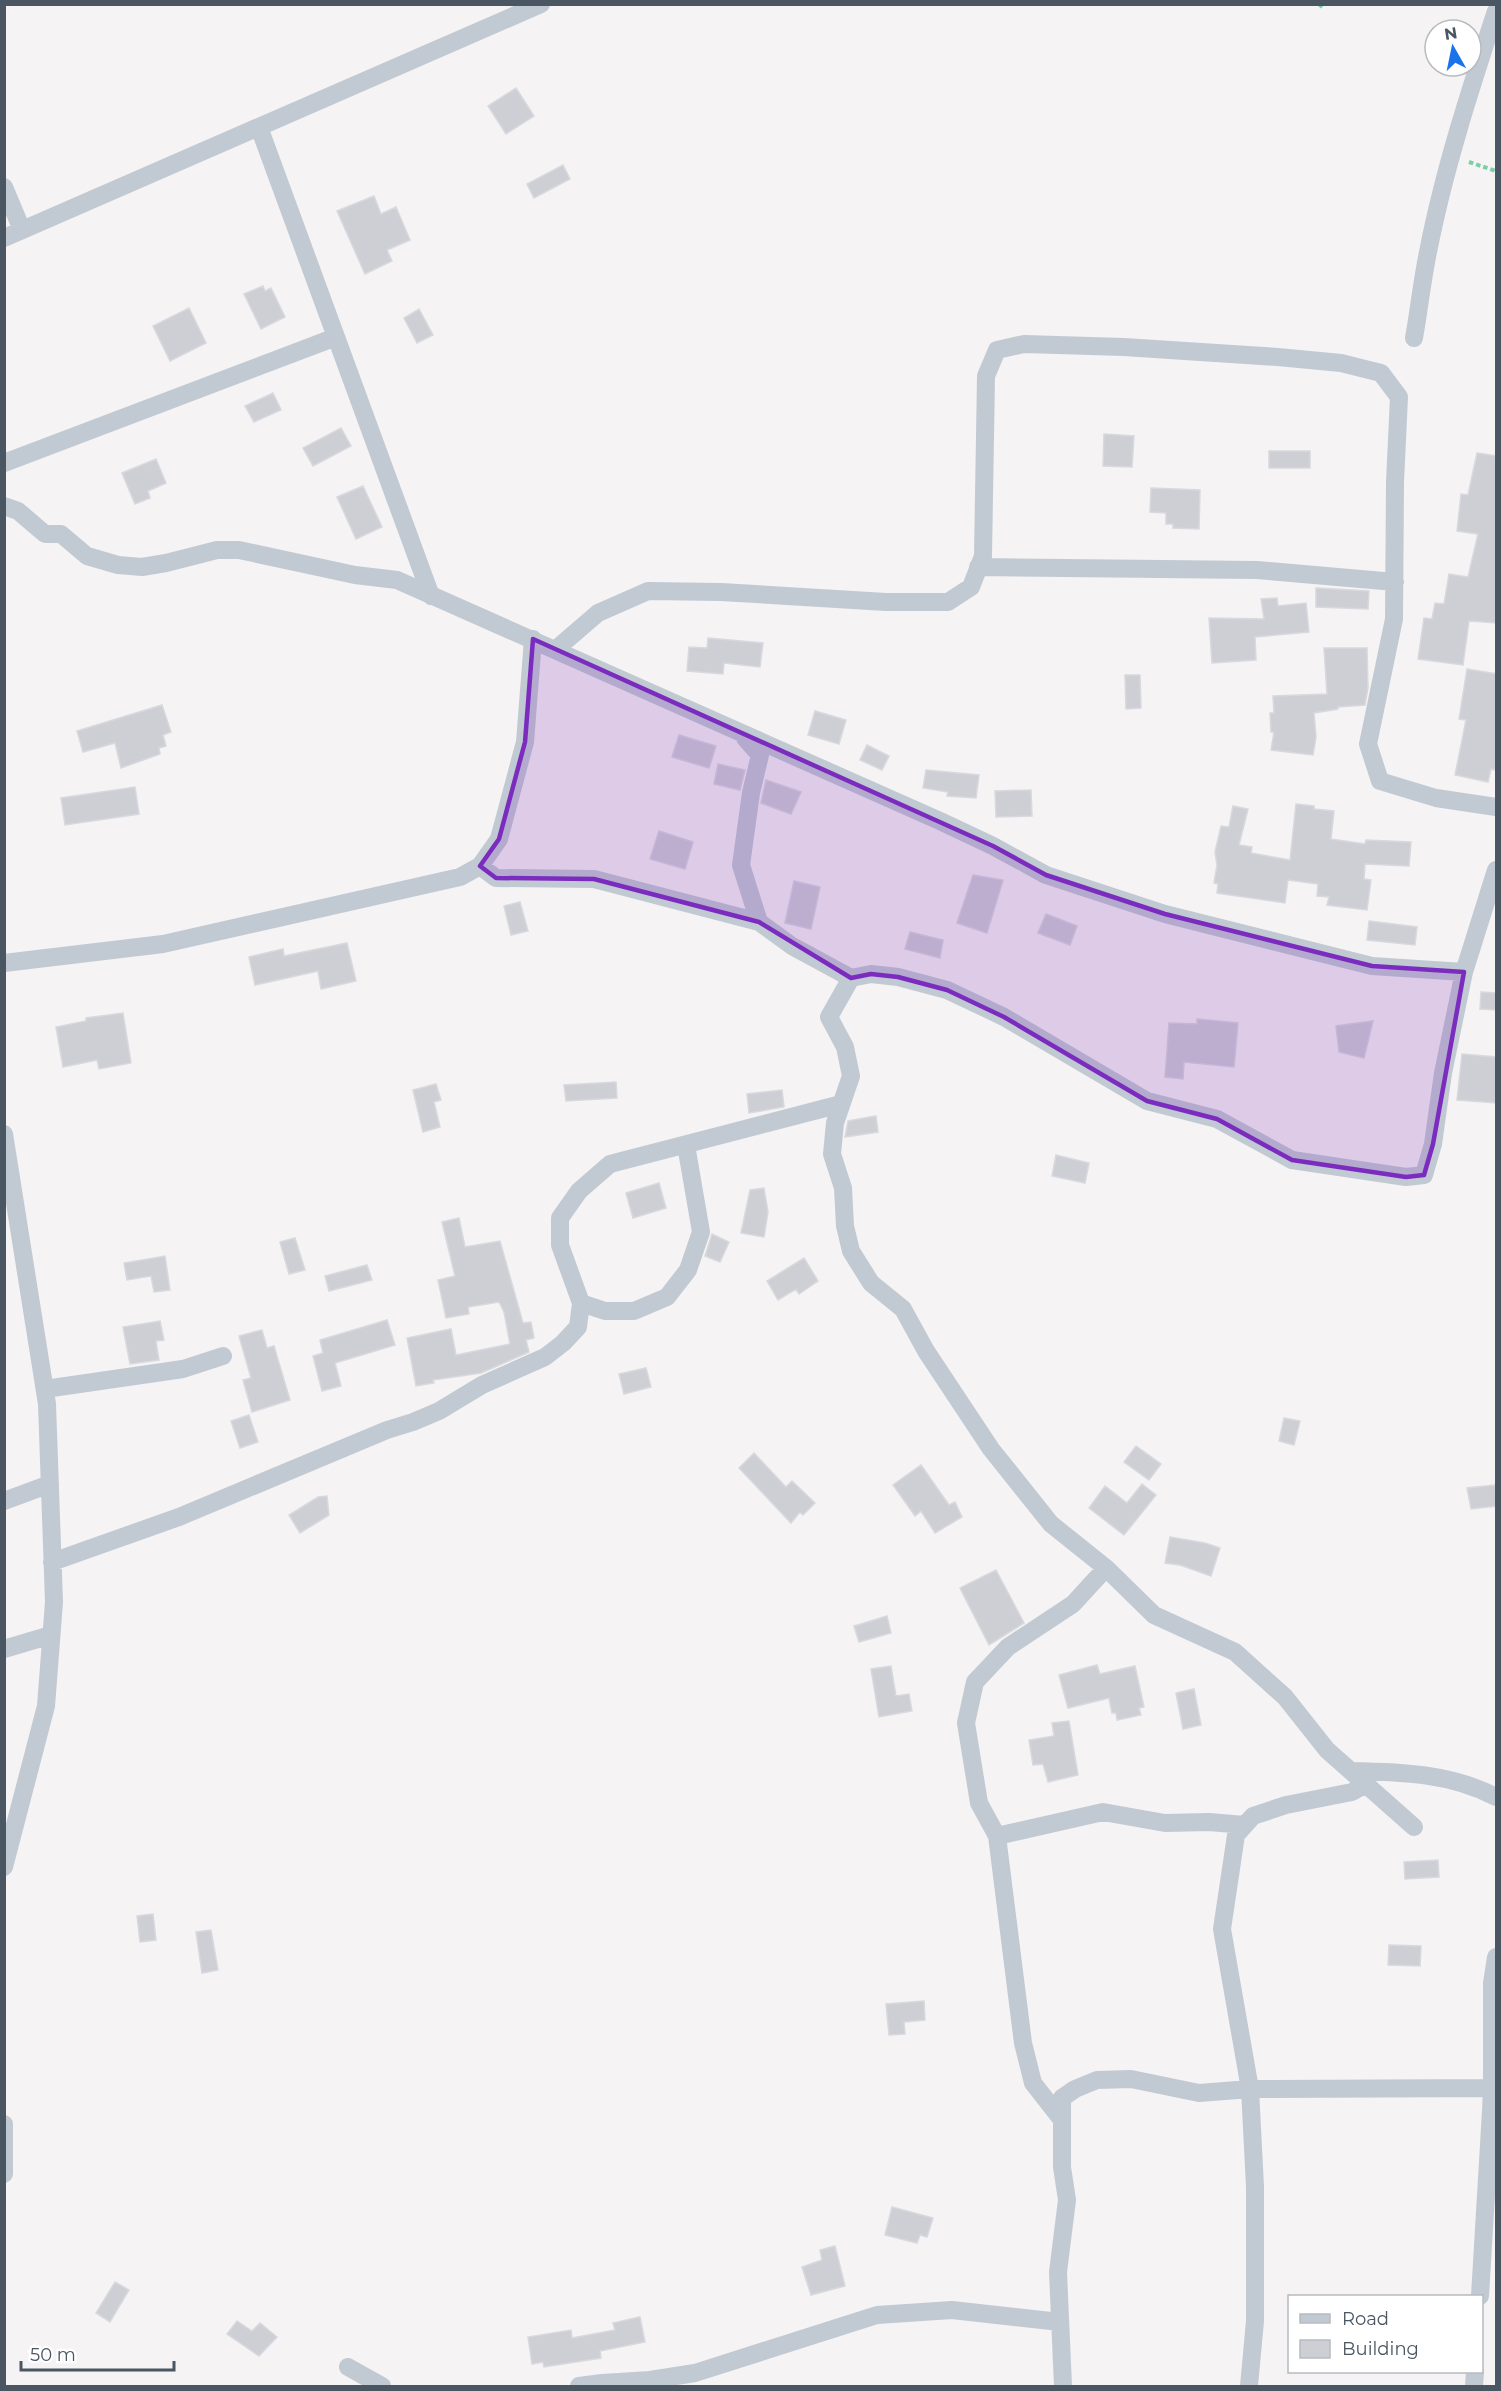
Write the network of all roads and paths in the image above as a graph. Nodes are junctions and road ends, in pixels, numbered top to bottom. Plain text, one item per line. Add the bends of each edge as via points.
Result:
1 (541, 4) edge
2 (1497, 10) edge
3 (259, 127) junction
4 (1452, 157) junction
5 (1497, 171) edge
6 (4, 187) edge
7 (22, 230) junction
8 (4, 238) edge
9 (336, 337) junction
10 (1414, 338) dead end
11 (4, 463) edge
12 (4, 506) edge
13 (978, 567) junction
14 (1395, 582) junction
15 (431, 596) junction
16 (533, 639) junction
17 (555, 650) junction
18 (742, 734) junction
19 (1497, 807) edge
20 (480, 866) junction
21 (1497, 870) edge
22 (759, 922) junction
23 (4, 963) edge
24 (1464, 972) junction
25 (852, 978) junction
26 (842, 1104) junction
27 (4, 1134) edge
28 (687, 1145) junction
29 (11, 1221) edge
30 (581, 1303) junction
31 (224, 1356) dead end
32 (45, 1389) junction
33 (50, 1484) junction
34 (4, 1502) edge
35 (52, 1562) junction
36 (1106, 1568) junction
37 (51, 1635) junction
38 (4, 1649) edge
39 (1351, 1771) junction
40 (1366, 1784) junction
41 (1497, 1797) edge
42 (1245, 1825) junction
43 (1414, 1827) dead end
44 (997, 1836) junction
45 (5, 1865) edge
46 (1497, 1957) edge
47 (1495, 2088) edge
48 (1250, 2089) junction
49 (1062, 2120) junction
50 (4, 2124) edge
51 (4, 2174) edge
52 (1480, 2295) edge
53 (1060, 2322) junction
54 (348, 2367) dead end
55 (382, 2386) edge
56 (579, 2386) edge
57 (1063, 2386) edge
58 (1249, 2386) edge

1 - 3 street
2 - 4 street
3 - 7 street
3 - 9 street
4 - 5 path
4 - 10 street via 1428,253
6 - 7 street
7 - 8 street
9 - 11 street
9 - 15 street
12 - 15 street via 18,511 45,534 61,534 87,556 118,566 142,567 217,550 239,550 397,580
13 - 14 street via 1257,570
13 - 14 street via 983,556 986,376 997,351 1024,344 1113,346 1341,363 1381,373 1399,398
13 - 17 street via 971,587 948,602 648,591 598,614
14 - 19 street via 1394,619 1368,744 1380,781 1436,798
15 - 16 street
16 - 17 street
16 - 20 street via 525,742 499,839
17 - 18 street
18 - 22 street via 760,755 741,865
18 - 24 street via 993,846 1046,874 1165,914 1372,966
20 - 22 street via 496,878 594,879
20 - 23 street via 460,877 163,944
21 - 24 street
22 - 25 street via 792,946
24 - 25 street via 1433,1144 1424,1174 1406,1177 1292,1160 1217,1119 1147,1101 1004,1017 946,990 898,977 871,974
25 - 26 street via 829,1017 845,1047 851,1076
26 - 28 street
26 - 36 street via 831,1154 843,1188 851,1251 871,1283 903,1309 991,1449 1051,1524
27 - 29 street
28 - 30 street via 609,1164 579,1191 560,1218 560,1245
28 - 30 street via 701,1232 688,1270 667,1297 634,1311 605,1311
29 - 32 street
30 - 35 street via 578,1327 545,1357 482,1385 439,1411 179,1517
31 - 32 street via 183,1369
32 - 33 street
33 - 34 street
33 - 35 street
35 - 37 street
36 - 39 street via 1154,1615 1235,1652 1286,1697 1327,1750
36 - 44 street via 1073,1604 1008,1647 975,1682 966,1723 980,1803
37 - 38 street
37 - 45 street via 46,1706
39 - 40 street
39 - 41 street via 1420,1773
40 - 42 street via 1352,1792 1253,1816
40 - 43 street
42 - 44 street via 1165,1823 1103,1812
42 - 48 street via 1236,1835 1222,1929
44 - 49 street via 1023,2043 1033,2083
46 - 47 street via 1492,1983
47 - 48 street
47 - 52 street
48 - 49 street via 1199,2093 1131,2079 1097,2080 1062,2098
48 - 58 street via 1255,2310
49 - 53 street via 1067,2200 1058,2272
50 - 51 street
53 - 56 street via 952,2310 877,2315 695,2373
53 - 57 street
54 - 55 street

